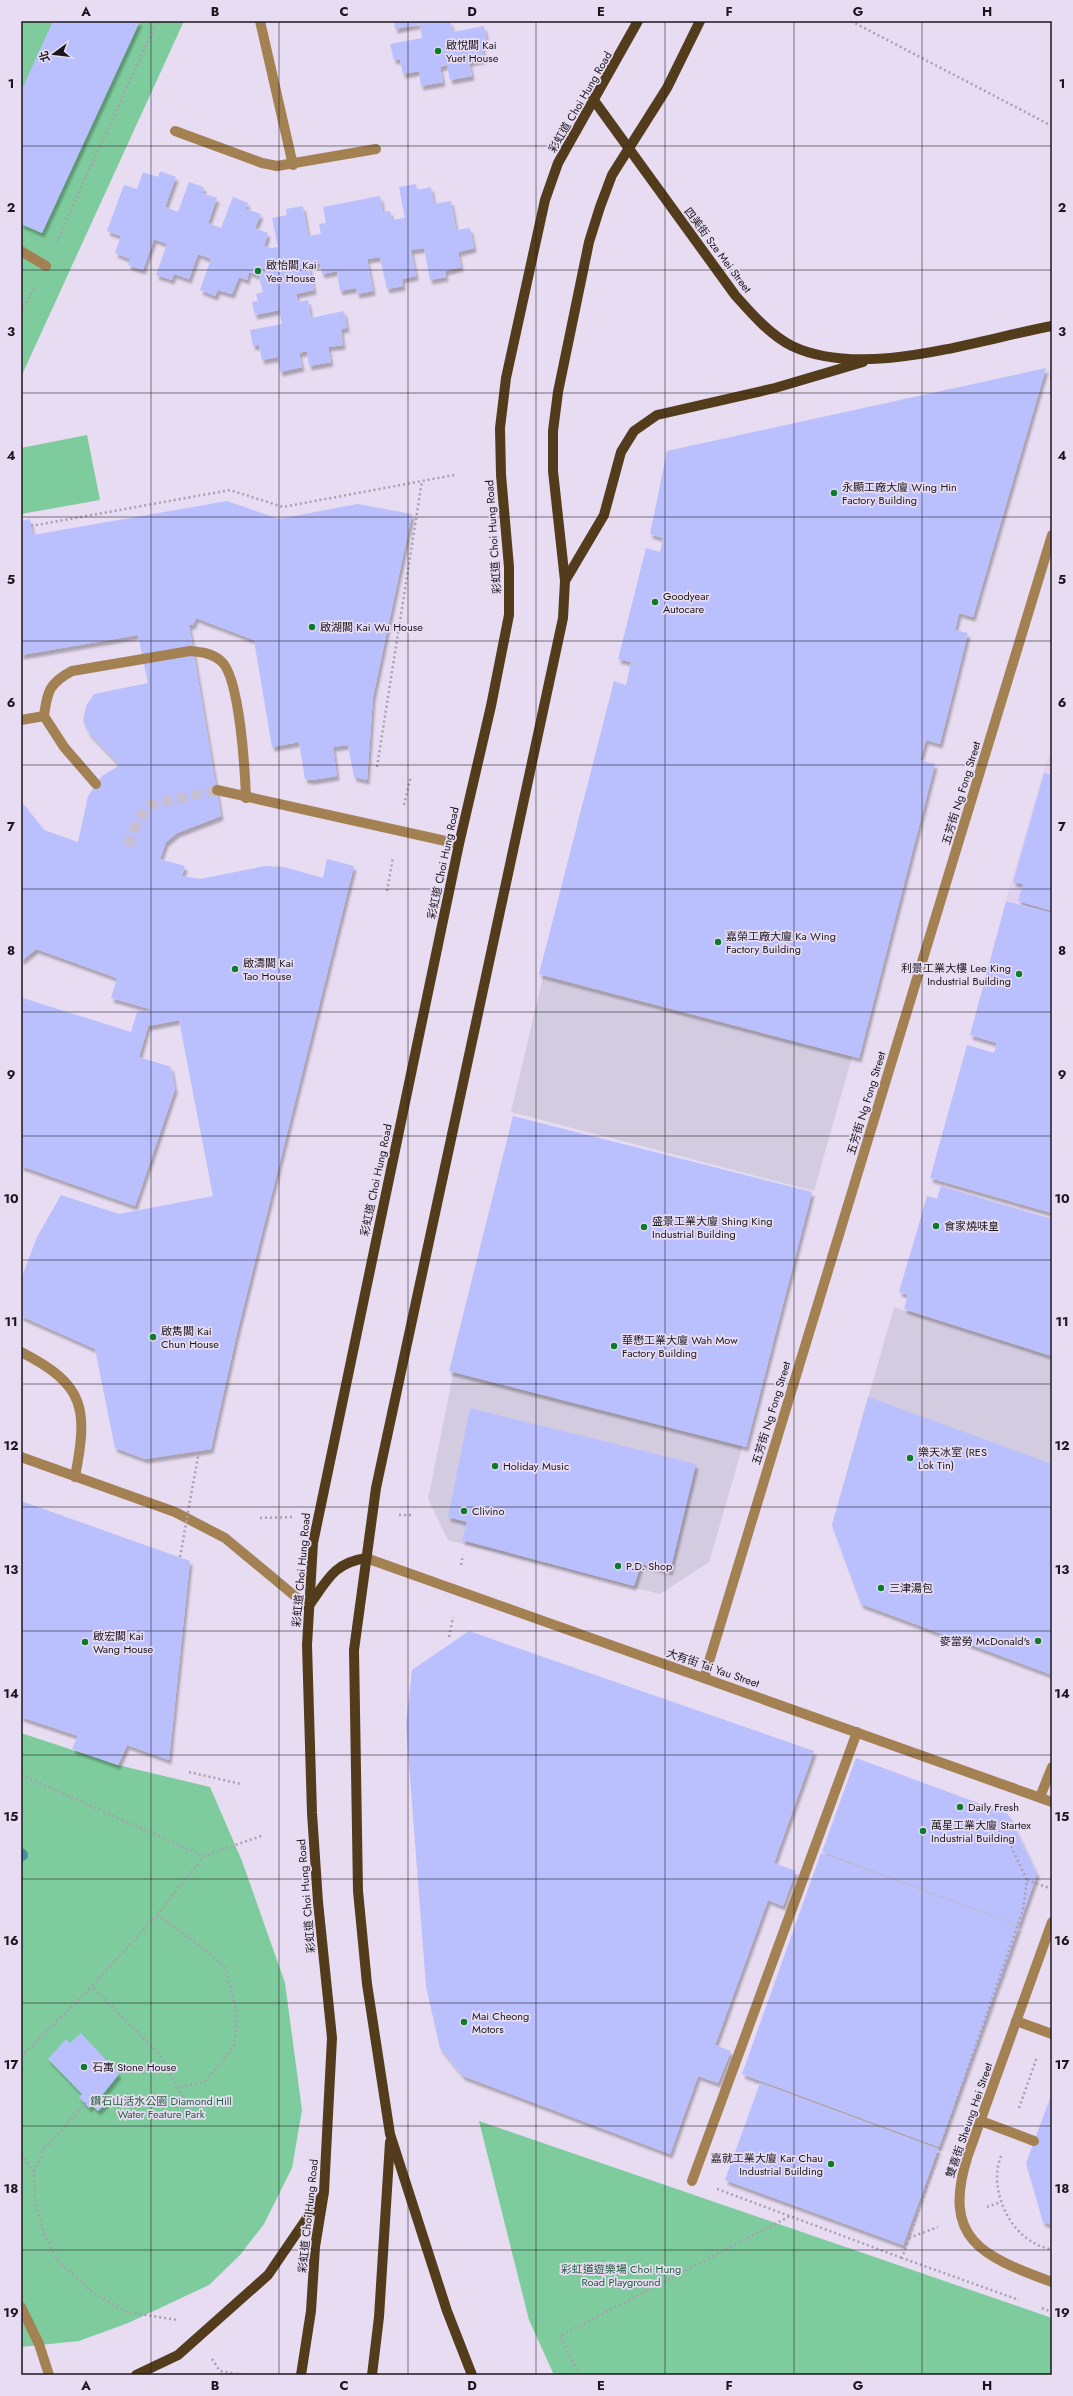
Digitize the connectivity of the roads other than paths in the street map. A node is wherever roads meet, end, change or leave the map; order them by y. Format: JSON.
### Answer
{"nodes":[{"id":1,"x":260,"y":21,"type":"edge"},
{"id":2,"x":638,"y":21,"type":"edge"},
{"id":3,"x":700,"y":21,"type":"edge"},
{"id":4,"x":594,"y":100,"type":"junction"},
{"id":5,"x":175,"y":131,"type":"dead end"},
{"id":6,"x":628,"y":148,"type":"junction"},
{"id":7,"x":376,"y":149,"type":"dead end"},
{"id":8,"x":293,"y":165,"type":"junction"},
{"id":9,"x":21,"y":251,"type":"edge"},
{"id":10,"x":46,"y":266,"type":"road end"},
{"id":11,"x":1052,"y":326,"type":"edge"},
{"id":12,"x":868,"y":360,"type":"junction"},
{"id":13,"x":1052,"y":536,"type":"edge"},
{"id":14,"x":565,"y":581,"type":"junction"},
{"id":15,"x":44,"y":716,"type":"junction"},
{"id":16,"x":21,"y":720,"type":"edge"},
{"id":17,"x":96,"y":784,"type":"dead end"},
{"id":18,"x":217,"y":790,"type":"tunnel mouth"},
{"id":19,"x":246,"y":798,"type":"junction"},
{"id":20,"x":458,"y":844,"type":"junction"},
{"id":21,"x":21,"y":1352,"type":"edge"},
{"id":22,"x":21,"y":1457,"type":"edge"},
{"id":23,"x":75,"y":1477,"type":"junction"},
{"id":24,"x":366,"y":1558,"type":"junction"},
{"id":25,"x":308,"y":1607,"type":"junction"},
{"id":26,"x":704,"y":1678,"type":"junction"},
{"id":27,"x":857,"y":1732,"type":"junction"},
{"id":28,"x":1052,"y":1767,"type":"edge"},
{"id":29,"x":1040,"y":1797,"type":"junction"},
{"id":30,"x":1052,"y":1802,"type":"edge"},
{"id":31,"x":1052,"y":1922,"type":"edge"},
{"id":32,"x":1016,"y":2021,"type":"junction"},
{"id":33,"x":1052,"y":2034,"type":"edge"},
{"id":34,"x":981,"y":2121,"type":"junction"},
{"id":35,"x":390,"y":2134,"type":"junction"},
{"id":36,"x":1034,"y":2141,"type":"dead end"},
{"id":37,"x":692,"y":2181,"type":"road end"},
{"id":38,"x":324,"y":2192,"type":"junction"},
{"id":39,"x":1052,"y":2282,"type":"edge"},
{"id":40,"x":21,"y":2307,"type":"edge"},
{"id":41,"x":49,"y":2375,"type":"edge"},
{"id":42,"x":136,"y":2375,"type":"edge"},
{"id":43,"x":301,"y":2375,"type":"edge"},
{"id":44,"x":372,"y":2375,"type":"edge"},
{"id":45,"x":472,"y":2375,"type":"edge"}],
"edges":[{"from":1,"to":8,"type":"street"},
{"from":2,"to":4,"type":"main road","name":"彩虹道 Choi Hung Road"},
{"from":3,"to":6,"type":"main road"},
{"from":4,"to":6,"type":"main road","name":"四美街 Sze Mei Street"},
{"from":4,"to":20,"type":"main road","name":"彩虹道 Choi Hung Road"},
{"from":5,"to":8,"type":"street"},
{"from":6,"to":12,"type":"main road","name":"四美街 Sze Mei Street"},
{"from":6,"to":14,"type":"main road"},
{"from":7,"to":8,"type":"street"},
{"from":9,"to":10,"type":"street"},
{"from":11,"to":12,"type":"main road","name":"四美街 Sze Mei Street"},
{"from":12,"to":14,"type":"main road"},
{"from":13,"to":26,"type":"street","name":"五芳街 Ng Fong Street"},
{"from":14,"to":24,"type":"main road"},
{"from":15,"to":16,"type":"street"},
{"from":15,"to":17,"type":"street"},
{"from":15,"to":19,"type":"street"},
{"from":18,"to":19,"type":"street"},
{"from":19,"to":20,"type":"street"},
{"from":20,"to":25,"type":"main road","name":"彩虹道 Choi Hung Road"},
{"from":21,"to":23,"type":"street"},
{"from":22,"to":23,"type":"street"},
{"from":23,"to":25,"type":"street"},
{"from":24,"to":25,"type":"main road"},
{"from":24,"to":26,"type":"street","name":"大有街 Tai Yau Street"},
{"from":24,"to":35,"type":"main road"},
{"from":25,"to":38,"type":"main road","name":"彩虹道 Choi Hung Road"},
{"from":26,"to":27,"type":"street","name":"大有街 Tai Yau Street"},
{"from":27,"to":29,"type":"street","name":"大有街 Tai Yau Street"},
{"from":27,"to":37,"type":"street"},
{"from":28,"to":29,"type":"street"},
{"from":29,"to":30,"type":"street","name":"大有街 Tai Yau Street"},
{"from":31,"to":32,"type":"street","name":"雙喜街 Sheung Hei Street"},
{"from":32,"to":33,"type":"street"},
{"from":32,"to":34,"type":"street","name":"雙喜街 Sheung Hei Street"},
{"from":34,"to":36,"type":"street"},
{"from":34,"to":39,"type":"street","name":"雙喜街 Sheung Hei Street"},
{"from":35,"to":44,"type":"main road"},
{"from":35,"to":45,"type":"main road"},
{"from":38,"to":42,"type":"main road"},
{"from":38,"to":43,"type":"main road","name":"彩虹道 Choi Hung Road"},
{"from":40,"to":41,"type":"street"}]}
